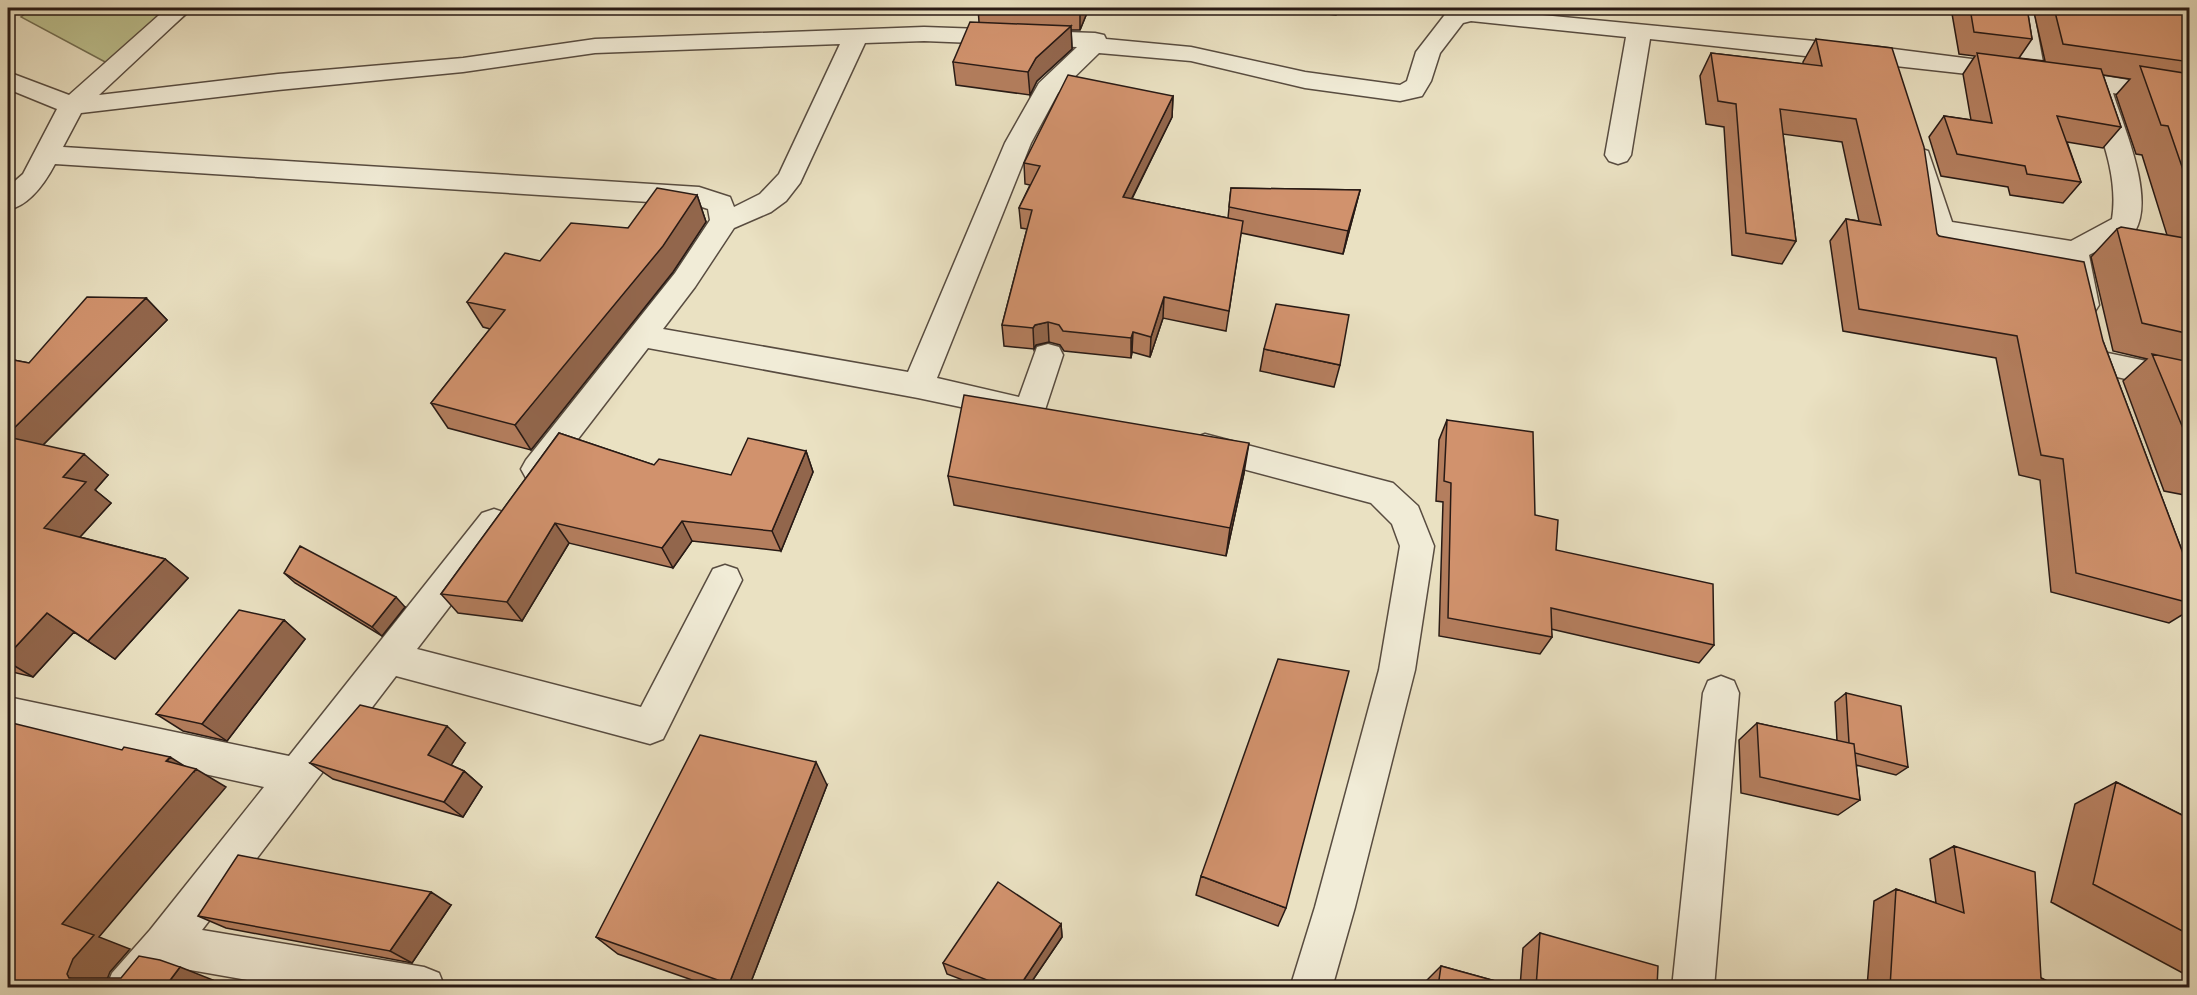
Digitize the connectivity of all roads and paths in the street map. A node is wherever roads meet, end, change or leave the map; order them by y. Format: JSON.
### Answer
{"nodes":[{"id":1,"x":180,"y":8,"type":"edge"},
{"id":2,"x":2022,"y":8,"type":"edge"},
{"id":3,"x":1455,"y":12,"type":"edge"},
{"id":4,"x":1638,"y":32,"type":"junction"},
{"id":5,"x":856,"y":36,"type":"junction"},
{"id":6,"x":1093,"y":45,"type":"junction"},
{"id":7,"x":2033,"y":73,"type":"junction"},
{"id":8,"x":8,"y":80,"type":"edge"},
{"id":9,"x":2097,"y":82,"type":"junction"},
{"id":10,"x":2190,"y":99,"type":"edge"},
{"id":11,"x":72,"y":106,"type":"junction"},
{"id":12,"x":1911,"y":131,"type":"edge"},
{"id":13,"x":46,"y":155,"type":"junction"},
{"id":14,"x":1618,"y":155,"type":"dead end"},
{"id":15,"x":8,"y":201,"type":"edge"},
{"id":16,"x":724,"y":221,"type":"junction"},
{"id":17,"x":2074,"y":251,"type":"junction"},
{"id":18,"x":641,"y":336,"type":"junction"},
{"id":19,"x":1048,"y":355,"type":"dead end"},
{"id":20,"x":2098,"y":362,"type":"junction"},
{"id":21,"x":2190,"y":381,"type":"edge"},
{"id":22,"x":918,"y":386,"type":"junction"},
{"id":23,"x":2110,"y":395,"type":"edge"},
{"id":24,"x":1031,"y":410,"type":"junction"},
{"id":25,"x":1064,"y":416,"type":"edge"},
{"id":26,"x":1173,"y":439,"type":"edge"},
{"id":27,"x":724,"y":580,"type":"dead end"},
{"id":28,"x":389,"y":658,"type":"junction"},
{"id":29,"x":1721,"y":693,"type":"dead end"},
{"id":30,"x":8,"y":714,"type":"edge"},
{"id":31,"x":297,"y":776,"type":"junction"},
{"id":32,"x":165,"y":945,"type":"junction"},
{"id":33,"x":127,"y":987,"type":"edge"},
{"id":34,"x":424,"y":987,"type":"edge"},
{"id":35,"x":1311,"y":987,"type":"edge"},
{"id":36,"x":1693,"y":987,"type":"edge"}],
"edges":[{"from":1,"to":11,"type":"street"},
{"from":2,"to":7,"type":"street"},
{"from":3,"to":4,"type":"street"},
{"from":3,"to":6,"type":"street"},
{"from":4,"to":7,"type":"street"},
{"from":4,"to":14,"type":"street"},
{"from":5,"to":6,"type":"street"},
{"from":5,"to":11,"type":"street"},
{"from":5,"to":16,"type":"street"},
{"from":6,"to":22,"type":"street"},
{"from":7,"to":9,"type":"street"},
{"from":8,"to":11,"type":"street"},
{"from":9,"to":10,"type":"street"},
{"from":9,"to":17,"type":"street"},
{"from":11,"to":13,"type":"street"},
{"from":12,"to":17,"type":"street"},
{"from":13,"to":15,"type":"street"},
{"from":13,"to":16,"type":"street"},
{"from":16,"to":18,"type":"street"},
{"from":17,"to":20,"type":"street"},
{"from":18,"to":22,"type":"street"},
{"from":18,"to":28,"type":"street"},
{"from":19,"to":24,"type":"street"},
{"from":20,"to":21,"type":"street"},
{"from":20,"to":23,"type":"street"},
{"from":22,"to":24,"type":"street"},
{"from":24,"to":25,"type":"street"},
{"from":26,"to":35,"type":"street"},
{"from":27,"to":28,"type":"street"},
{"from":28,"to":31,"type":"street"},
{"from":29,"to":36,"type":"street"},
{"from":30,"to":31,"type":"street"},
{"from":31,"to":32,"type":"street"},
{"from":32,"to":33,"type":"street"},
{"from":32,"to":34,"type":"street"}]}
